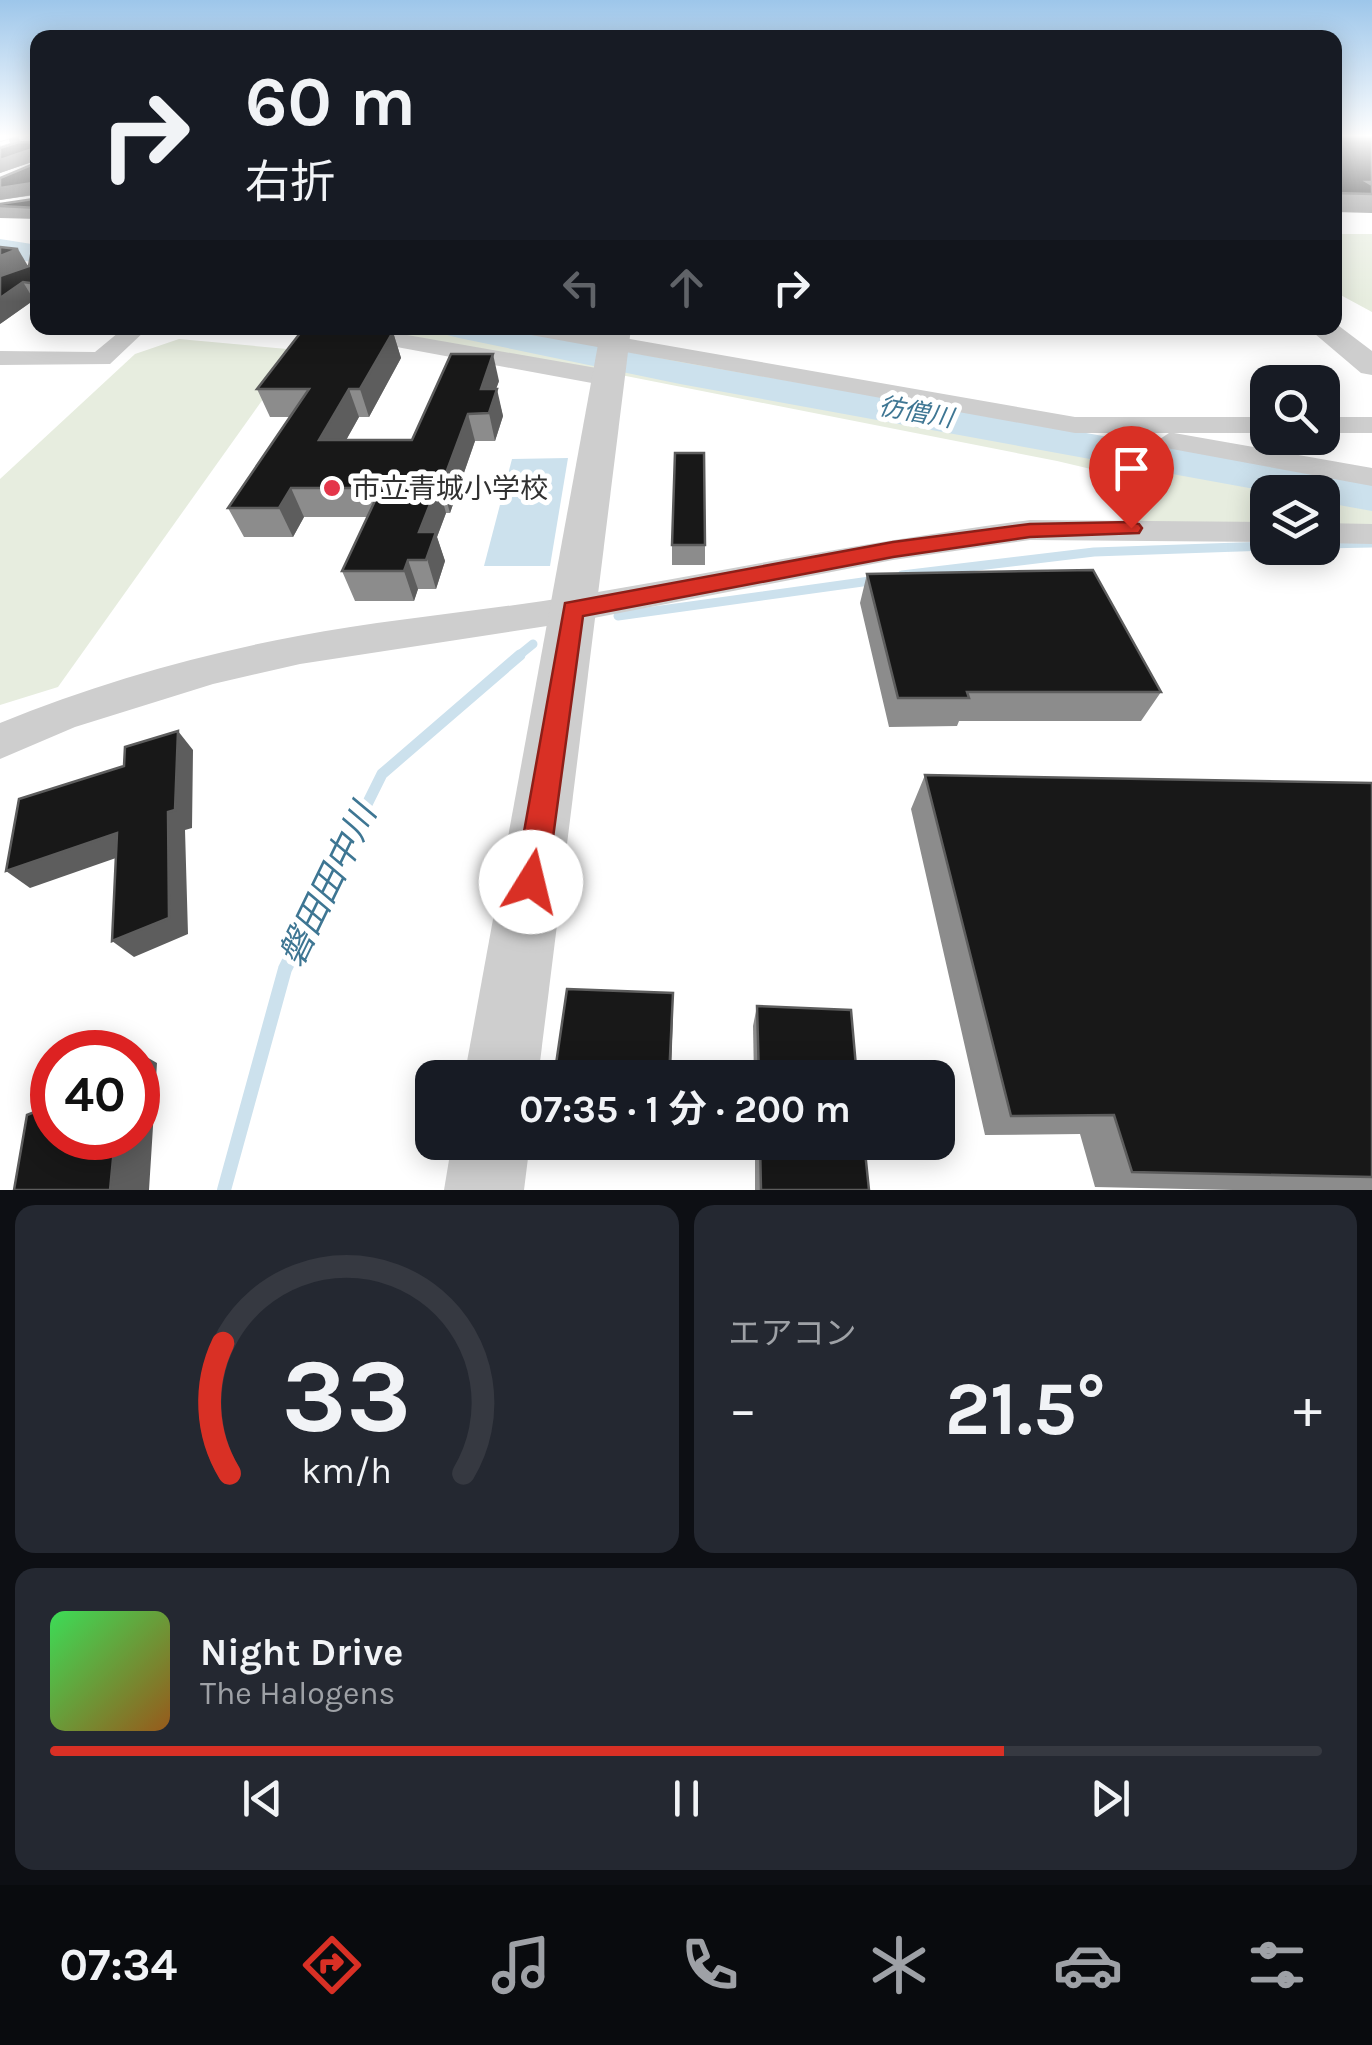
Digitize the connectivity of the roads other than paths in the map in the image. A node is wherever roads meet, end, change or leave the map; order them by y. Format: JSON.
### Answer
{"nodes":[{"id":1,"x":129,"y":335,"type":"edge"},
{"id":2,"x":421,"y":335,"type":"edge"},
{"id":3,"x":557,"y":335,"type":"edge"},
{"id":4,"x":1332,"y":335,"type":"edge"},
{"id":5,"x":613,"y":350,"type":"edge"},
{"id":6,"x":0,"y":358,"type":"edge"},
{"id":7,"x":1372,"y":366,"type":"edge"},
{"id":8,"x":1075,"y":424,"type":"junction"},
{"id":9,"x":1250,"y":425,"type":"edge"},
{"id":10,"x":1340,"y":425,"type":"edge"},
{"id":11,"x":1372,"y":426,"type":"edge"},
{"id":12,"x":1372,"y":477,"type":"edge"},
{"id":13,"x":1250,"y":532,"type":"edge"},
{"id":14,"x":1340,"y":533,"type":"edge"},
{"id":15,"x":1372,"y":534,"type":"edge"},
{"id":16,"x":573,"y":609,"type":"junction"},
{"id":17,"x":0,"y":741,"type":"edge"},
{"id":18,"x":504,"y":1060,"type":"edge"},
{"id":19,"x":489,"y":1160,"type":"edge"},
{"id":20,"x":484,"y":1190,"type":"edge"}],
"edges":[{"from":1,"to":6,"type":"street"},
{"from":2,"to":5,"type":"street"},
{"from":3,"to":5,"type":"street"},
{"from":4,"to":7,"type":"street"},
{"from":5,"to":8,"type":"street"},
{"from":5,"to":16,"type":"street"},
{"from":8,"to":9,"type":"street"},
{"from":8,"to":12,"type":"street"},
{"from":10,"to":11,"type":"street"},
{"from":13,"to":16,"type":"street"},
{"from":14,"to":15,"type":"street"},
{"from":16,"to":17,"type":"street"},
{"from":16,"to":18,"type":"street"},
{"from":19,"to":20,"type":"street"}]}
